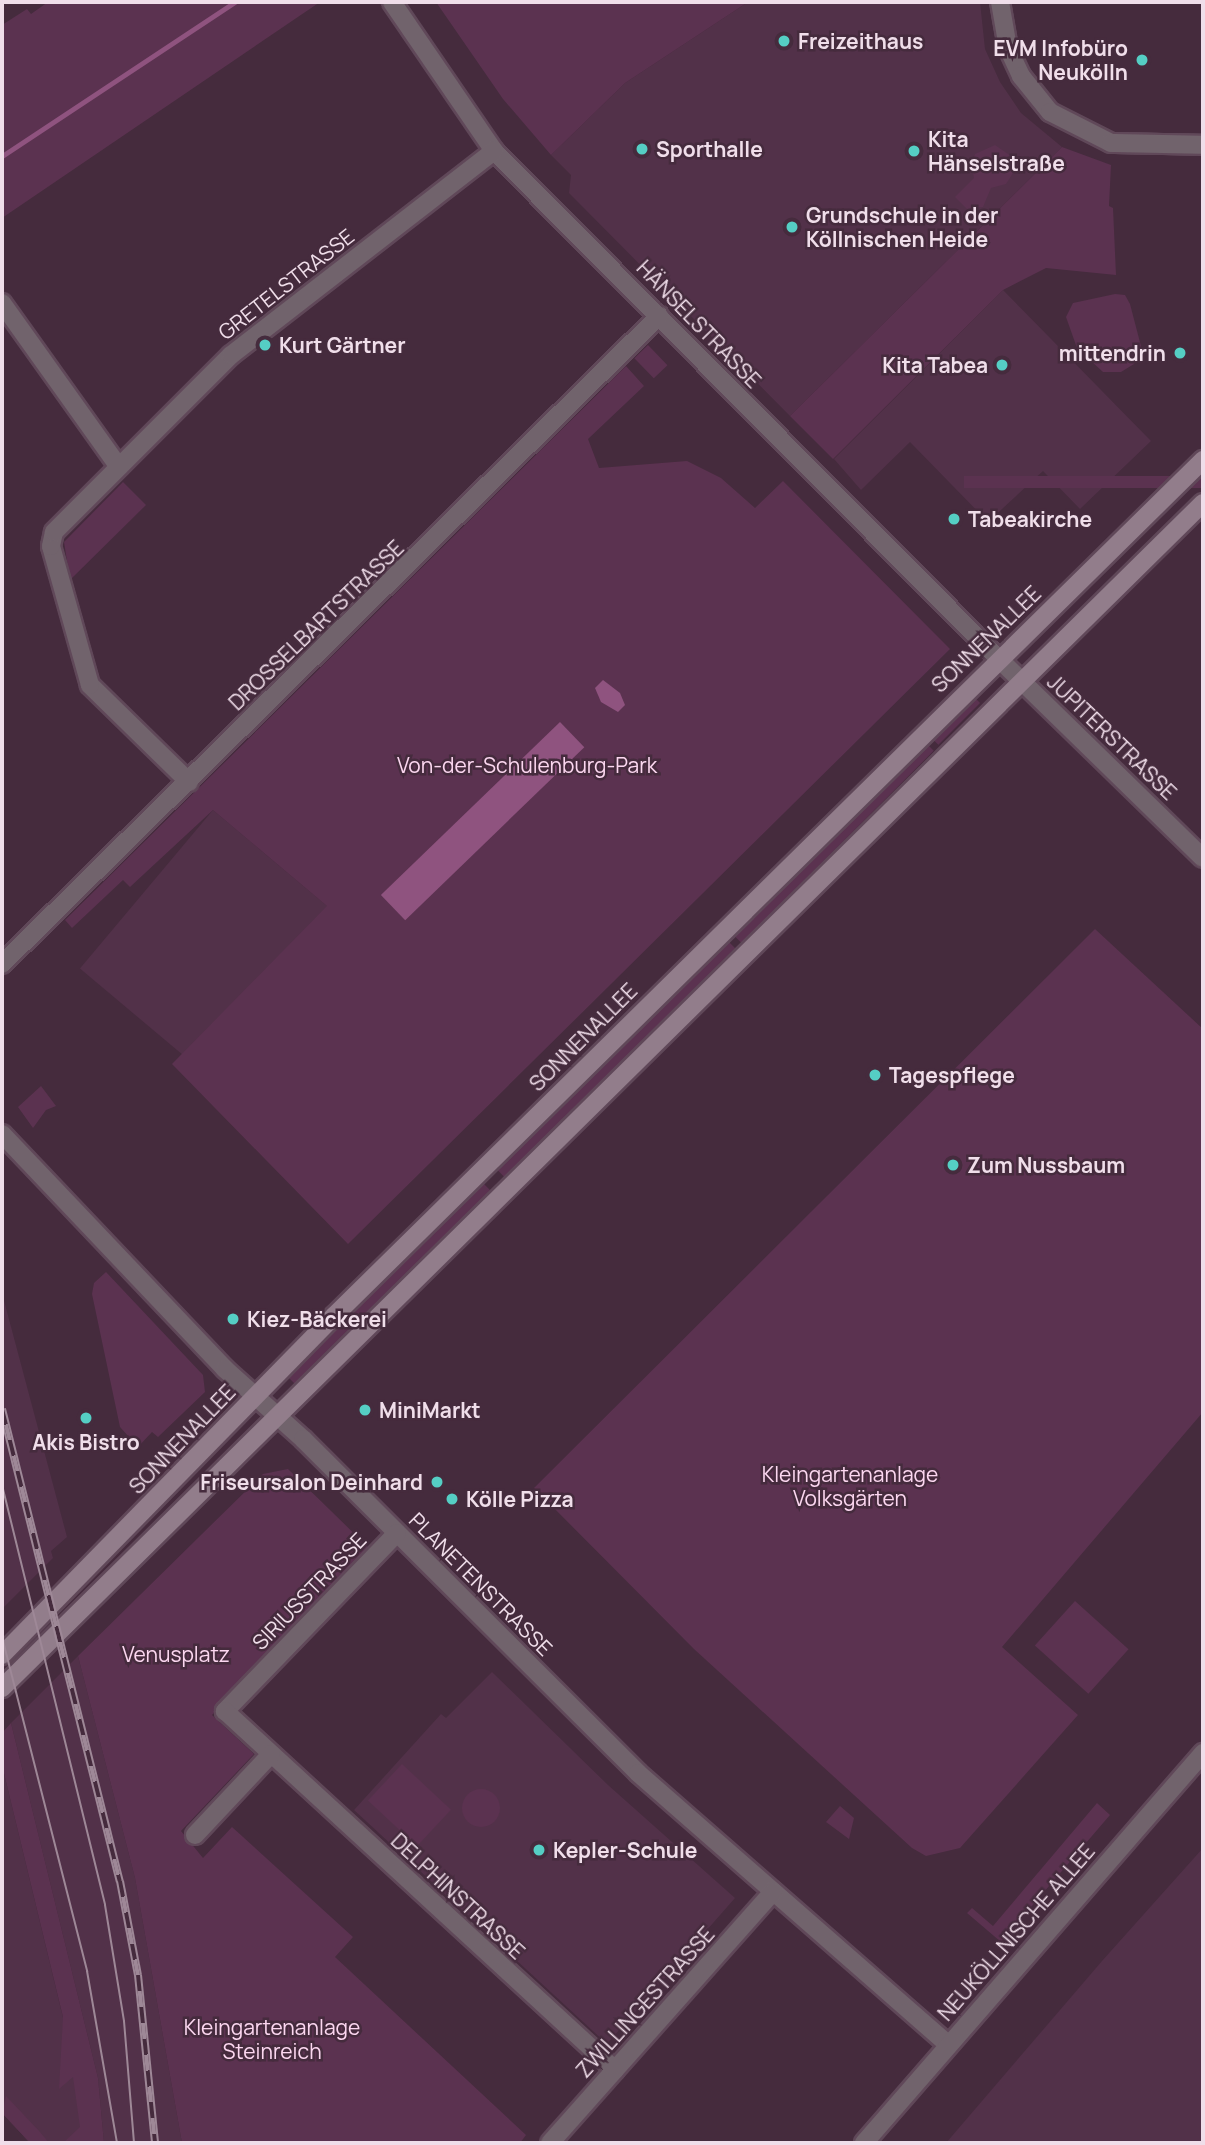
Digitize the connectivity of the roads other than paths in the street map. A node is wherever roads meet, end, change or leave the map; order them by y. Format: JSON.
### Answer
{"nodes":[{"id":1,"x":392,"y":2,"type":"edge"},
{"id":2,"x":1000,"y":2,"type":"edge"},
{"id":3,"x":1203,"y":145,"type":"edge"},
{"id":4,"x":495,"y":151,"type":"junction"},
{"id":5,"x":2,"y":303,"type":"edge"},
{"id":6,"x":659,"y":316,"type":"junction"},
{"id":7,"x":1203,"y":460,"type":"edge"},
{"id":8,"x":119,"y":467,"type":"junction"},
{"id":9,"x":1203,"y":503,"type":"edge"},
{"id":10,"x":998,"y":658,"type":"junction"},
{"id":11,"x":1019,"y":680,"type":"junction"},
{"id":12,"x":189,"y":782,"type":"junction"},
{"id":13,"x":1203,"y":858,"type":"edge"},
{"id":14,"x":2,"y":964,"type":"edge"},
{"id":15,"x":2,"y":1134,"type":"edge"},
{"id":16,"x":255,"y":1396,"type":"junction"},
{"id":17,"x":276,"y":1415,"type":"junction"},
{"id":18,"x":397,"y":1533,"type":"junction"},
{"id":19,"x":2,"y":1655,"type":"edge"},
{"id":20,"x":2,"y":1688,"type":"edge"},
{"id":21,"x":225,"y":1712,"type":"joint"},
{"id":22,"x":1203,"y":1753,"type":"edge"},
{"id":23,"x":271,"y":1754,"type":"junction"},
{"id":24,"x":195,"y":1835,"type":"dead end"},
{"id":25,"x":773,"y":1892,"type":"junction"},
{"id":26,"x":948,"y":2044,"type":"junction"},
{"id":27,"x":615,"y":2070,"type":"junction"},
{"id":28,"x":550,"y":2143,"type":"edge"},
{"id":29,"x":864,"y":2143,"type":"edge"}],
"edges":[{"from":1,"to":4,"type":"street","name":"HÄNSELSTRASSE"},
{"from":2,"to":3,"type":"street"},
{"from":4,"to":6,"type":"street","name":"HÄNSELSTRASSE"},
{"from":4,"to":8,"type":"street","name":"GRETELSTRASSE"},
{"from":5,"to":8,"type":"street"},
{"from":6,"to":10,"type":"street","name":"HÄNSELSTRASSE"},
{"from":6,"to":12,"type":"street","name":"DROSSELBARTSTRASSE"},
{"from":7,"to":10,"type":"main road","name":"SONNENALLEE"},
{"from":8,"to":12,"type":"street","name":"GRETELSTRASSE"},
{"from":9,"to":11,"type":"main road"},
{"from":10,"to":11,"type":"street","name":"HÄNSELSTRASSE"},
{"from":10,"to":16,"type":"main road","name":"SONNENALLEE"},
{"from":11,"to":13,"type":"street","name":"JUPITERSTRASSE"},
{"from":11,"to":17,"type":"main road"},
{"from":12,"to":14,"type":"street","name":"DROSSELBARTSTRASSE"},
{"from":15,"to":16,"type":"street","name":"PLANETENSTRASSE"},
{"from":16,"to":17,"type":"street","name":"PLANETENSTRASSE"},
{"from":16,"to":19,"type":"main road","name":"SONNENALLEE"},
{"from":17,"to":18,"type":"street","name":"PLANETENSTRASSE"},
{"from":17,"to":20,"type":"main road"},
{"from":18,"to":21,"type":"street","name":"SIRIUSSTRASSE"},
{"from":18,"to":25,"type":"street","name":"PLANETENSTRASSE"},
{"from":21,"to":23,"type":"street","name":"DELPHINSTRASSE"},
{"from":22,"to":26,"type":"street","name":"NEUKÖLLNISCHE ALLEE"},
{"from":23,"to":24,"type":"street"},
{"from":23,"to":27,"type":"street","name":"DELPHINSTRASSE"},
{"from":25,"to":26,"type":"street","name":"PLANETENSTRASSE"},
{"from":25,"to":27,"type":"street","name":"ZWILLINGESTRASSE"},
{"from":26,"to":29,"type":"street","name":"NEUKÖLLNISCHE ALLEE"},
{"from":27,"to":28,"type":"street","name":"ZWILLINGESTRASSE"}]}
